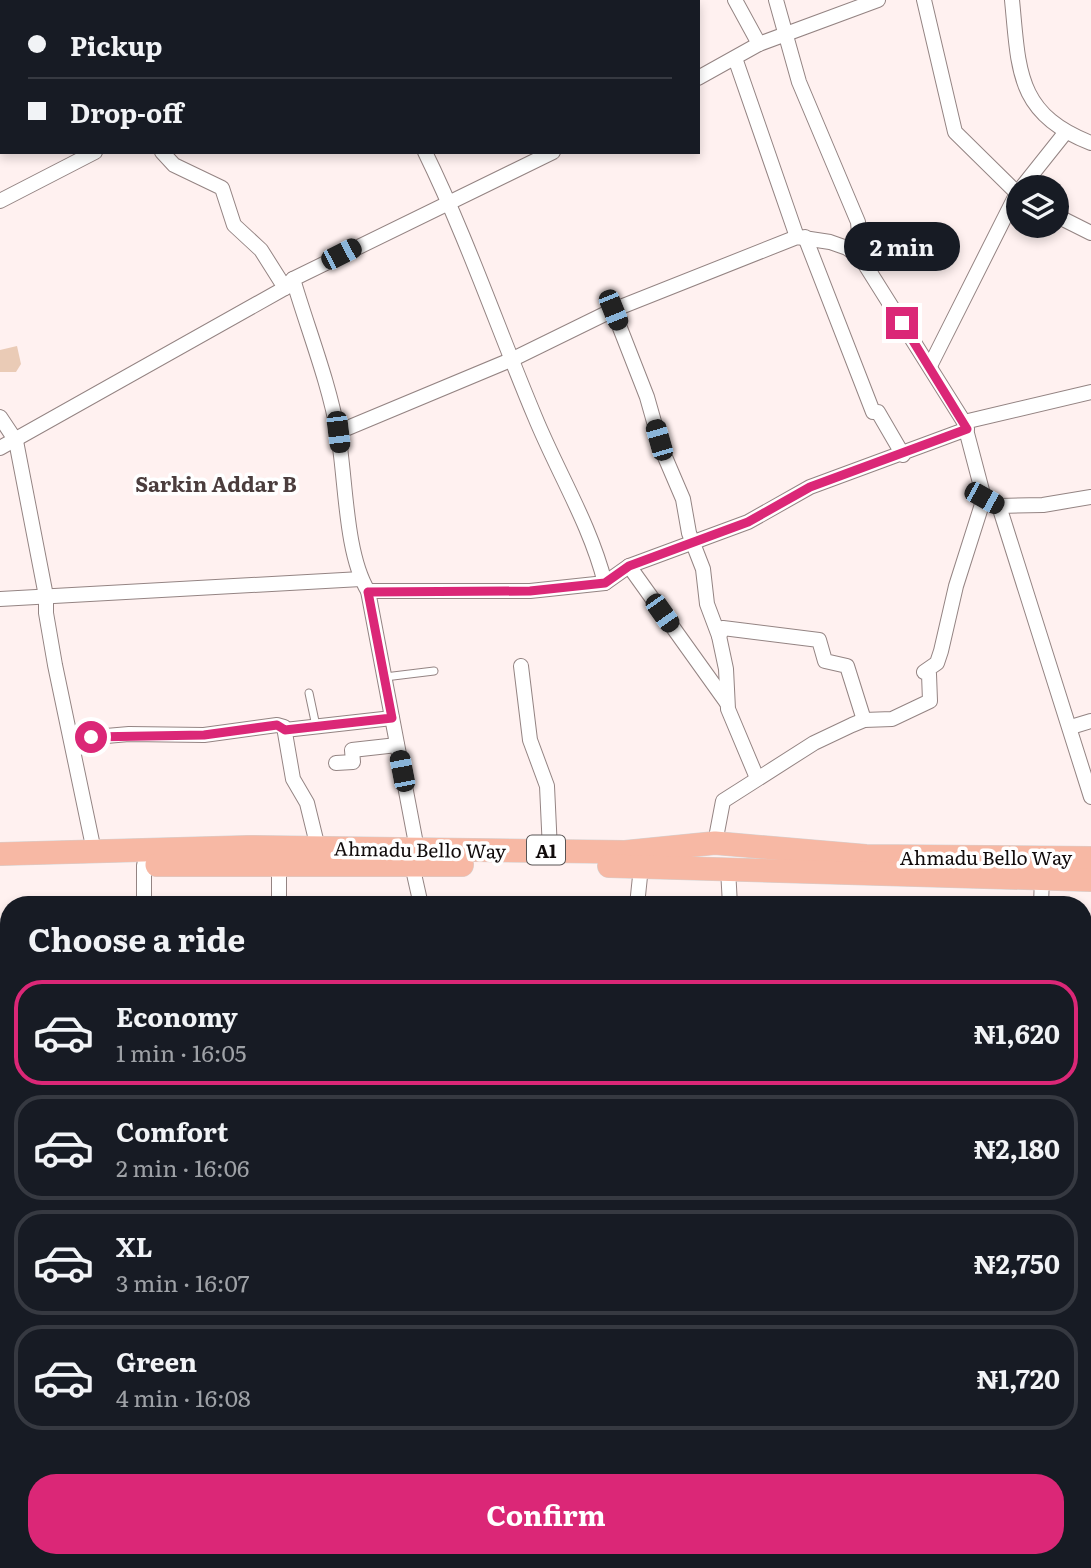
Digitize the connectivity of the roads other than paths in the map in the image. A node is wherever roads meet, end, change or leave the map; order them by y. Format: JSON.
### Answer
{"nodes":[{"id":1,"x":735,"y":0,"type":"edge"},
{"id":2,"x":776,"y":0,"type":"edge"},
{"id":3,"x":878,"y":0,"type":"edge"},
{"id":4,"x":924,"y":0,"type":"edge"},
{"id":5,"x":1012,"y":0,"type":"edge"},
{"id":6,"x":784,"y":34,"type":"junction"},
{"id":7,"x":759,"y":44,"type":"junction"},
{"id":8,"x":735,"y":58,"type":"junction"},
{"id":9,"x":700,"y":77,"type":"edge"},
{"id":10,"x":1065,"y":133,"type":"junction"},
{"id":11,"x":1091,"y":144,"type":"edge"},
{"id":12,"x":91,"y":154,"type":"edge"},
{"id":13,"x":164,"y":154,"type":"edge"},
{"id":14,"x":426,"y":154,"type":"edge"},
{"id":15,"x":549,"y":154,"type":"edge"},
{"id":16,"x":1032,"y":175,"type":"edge"},
{"id":17,"x":1006,"y":179,"type":"edge"},
{"id":18,"x":0,"y":201,"type":"edge"},
{"id":19,"x":450,"y":203,"type":"junction"},
{"id":20,"x":1006,"y":217,"type":"edge"},
{"id":21,"x":1069,"y":222,"type":"edge"},
{"id":22,"x":1091,"y":233,"type":"edge"},
{"id":23,"x":801,"y":237,"type":"junction"},
{"id":24,"x":861,"y":258,"type":"junction"},
{"id":25,"x":289,"y":283,"type":"junction"},
{"id":26,"x":613,"y":310,"type":"junction"},
{"id":27,"x":513,"y":359,"type":"junction"},
{"id":28,"x":930,"y":366,"type":"junction"},
{"id":29,"x":1091,"y":392,"type":"edge"},
{"id":30,"x":0,"y":417,"type":"edge"},
{"id":31,"x":966,"y":425,"type":"junction"},
{"id":32,"x":338,"y":432,"type":"junction"},
{"id":33,"x":16,"y":441,"type":"junction"},
{"id":34,"x":0,"y":448,"type":"edge"},
{"id":35,"x":903,"y":455,"type":"junction"},
{"id":36,"x":984,"y":498,"type":"junction"},
{"id":37,"x":1091,"y":498,"type":"edge"},
{"id":38,"x":999,"y":506,"type":"junction"},
{"id":39,"x":695,"y":544,"type":"junction"},
{"id":40,"x":629,"y":566,"type":"junction"},
{"id":41,"x":605,"y":583,"type":"junction"},
{"id":42,"x":365,"y":585,"type":"junction"},
{"id":43,"x":46,"y":596,"type":"junction"},
{"id":44,"x":0,"y":599,"type":"edge"},
{"id":45,"x":719,"y":636,"type":"junction"},
{"id":46,"x":521,"y":666,"type":"dead end"},
{"id":47,"x":434,"y":671,"type":"dead end"},
{"id":48,"x":385,"y":677,"type":"junction"},
{"id":49,"x":309,"y":693,"type":"dead end"},
{"id":50,"x":727,"y":703,"type":"junction"},
{"id":51,"x":392,"y":718,"type":"junction"},
{"id":52,"x":864,"y":720,"type":"junction"},
{"id":53,"x":1091,"y":721,"type":"edge"},
{"id":54,"x":316,"y":727,"type":"junction"},
{"id":55,"x":1071,"y":727,"type":"junction"},
{"id":56,"x":285,"y":730,"type":"junction"},
{"id":57,"x":72,"y":739,"type":"junction"},
{"id":58,"x":397,"y":745,"type":"junction"},
{"id":59,"x":336,"y":764,"type":"dead end"},
{"id":60,"x":757,"y":778,"type":"junction"},
{"id":61,"x":1091,"y":797,"type":"edge"},
{"id":62,"x":715,"y":843,"type":"junction"},
{"id":63,"x":318,"y":848,"type":"junction"},
{"id":64,"x":550,"y":850,"type":"junction"},
{"id":65,"x":94,"y":851,"type":"junction"},
{"id":66,"x":0,"y":854,"type":"edge"},
{"id":67,"x":414,"y":857,"type":"junction"},
{"id":68,"x":1091,"y":858,"type":"edge"},
{"id":69,"x":279,"y":864,"type":"junction"},
{"id":70,"x":144,"y":865,"type":"junction"},
{"id":71,"x":641,"y":867,"type":"junction"},
{"id":72,"x":0,"y":868,"type":"edge"},
{"id":73,"x":728,"y":869,"type":"junction"},
{"id":74,"x":1042,"y":877,"type":"junction"},
{"id":75,"x":1091,"y":880,"type":"edge"},
{"id":76,"x":144,"y":896,"type":"edge"},
{"id":77,"x":279,"y":896,"type":"edge"},
{"id":78,"x":420,"y":896,"type":"edge"},
{"id":79,"x":638,"y":896,"type":"edge"},
{"id":80,"x":730,"y":896,"type":"edge"},
{"id":81,"x":1041,"y":896,"type":"edge"}],
"edges":[{"from":1,"to":7,"type":"street"},
{"from":2,"to":6,"type":"street"},
{"from":3,"to":6,"type":"street"},
{"from":4,"to":17,"type":"street"},
{"from":5,"to":10,"type":"street"},
{"from":6,"to":7,"type":"street"},
{"from":6,"to":24,"type":"street"},
{"from":7,"to":8,"type":"street"},
{"from":8,"to":9,"type":"street"},
{"from":8,"to":23,"type":"street"},
{"from":10,"to":11,"type":"street"},
{"from":10,"to":16,"type":"street"},
{"from":12,"to":18,"type":"street"},
{"from":13,"to":25,"type":"street"},
{"from":14,"to":19,"type":"street"},
{"from":15,"to":19,"type":"street"},
{"from":19,"to":25,"type":"street"},
{"from":19,"to":27,"type":"street"},
{"from":20,"to":28,"type":"street"},
{"from":21,"to":22,"type":"street"},
{"from":23,"to":24,"type":"street"},
{"from":23,"to":26,"type":"street"},
{"from":23,"to":35,"type":"street"},
{"from":24,"to":28,"type":"street"},
{"from":25,"to":32,"type":"street"},
{"from":25,"to":33,"type":"street"},
{"from":26,"to":27,"type":"street"},
{"from":26,"to":39,"type":"street"},
{"from":27,"to":32,"type":"street"},
{"from":27,"to":41,"type":"street"},
{"from":28,"to":31,"type":"street"},
{"from":29,"to":31,"type":"street"},
{"from":30,"to":33,"type":"street"},
{"from":31,"to":35,"type":"street"},
{"from":31,"to":36,"type":"street"},
{"from":32,"to":42,"type":"street"},
{"from":33,"to":34,"type":"street"},
{"from":33,"to":43,"type":"street"},
{"from":35,"to":39,"type":"street"},
{"from":36,"to":38,"type":"street"},
{"from":36,"to":52,"type":"street"},
{"from":37,"to":38,"type":"street"},
{"from":38,"to":55,"type":"street"},
{"from":39,"to":40,"type":"street"},
{"from":39,"to":45,"type":"street"},
{"from":40,"to":41,"type":"street"},
{"from":40,"to":50,"type":"street"},
{"from":41,"to":42,"type":"street"},
{"from":42,"to":43,"type":"street"},
{"from":42,"to":48,"type":"street"},
{"from":43,"to":44,"type":"street"},
{"from":43,"to":57,"type":"street"},
{"from":45,"to":50,"type":"street"},
{"from":45,"to":52,"type":"street"},
{"from":46,"to":64,"type":"street"},
{"from":47,"to":48,"type":"lane"},
{"from":48,"to":51,"type":"street"},
{"from":49,"to":54,"type":"lane"},
{"from":50,"to":60,"type":"street"},
{"from":51,"to":54,"type":"street"},
{"from":51,"to":58,"type":"street"},
{"from":52,"to":60,"type":"street"},
{"from":53,"to":55,"type":"street"},
{"from":54,"to":56,"type":"street"},
{"from":55,"to":61,"type":"street"},
{"from":56,"to":57,"type":"street"},
{"from":56,"to":63,"type":"street"},
{"from":57,"to":65,"type":"street"},
{"from":58,"to":59,"type":"street"},
{"from":58,"to":67,"type":"street"},
{"from":60,"to":62,"type":"street"},
{"from":62,"to":64,"type":"highway","name":"Ahmadu Bello Way","number":"A1"},
{"from":62,"to":68,"type":"highway","name":"Ahmadu Bello Way","number":"A1"},
{"from":63,"to":65,"type":"highway","name":"Ahmadu Bello Way","number":"A1"},
{"from":63,"to":67,"type":"highway","name":"Ahmadu Bello Way","number":"A1"},
{"from":64,"to":67,"type":"highway","name":"Ahmadu Bello Way","number":"A1"},
{"from":65,"to":66,"type":"highway","name":"Ahmadu Bello Way","number":"A1"},
{"from":67,"to":69,"type":"highway","name":"Ahmadu Bello Way","number":"A1"},
{"from":67,"to":71,"type":"highway","name":"Ahmadu Bello Way","number":"A1"},
{"from":67,"to":78,"type":"street"},
{"from":69,"to":70,"type":"highway","name":"Ahmadu Bello Way","number":"A1"},
{"from":69,"to":77,"type":"street"},
{"from":70,"to":72,"type":"highway","name":"Ahmadu Bello Way","number":"A1"},
{"from":70,"to":76,"type":"street"},
{"from":71,"to":73,"type":"highway","name":"Ahmadu Bello Way","number":"A1"},
{"from":71,"to":79,"type":"street"},
{"from":73,"to":74,"type":"highway","name":"Ahmadu Bello Way","number":"A1"},
{"from":73,"to":80,"type":"street"},
{"from":74,"to":75,"type":"highway","name":"Ahmadu Bello Way","number":"A1"},
{"from":74,"to":81,"type":"street"}]}
